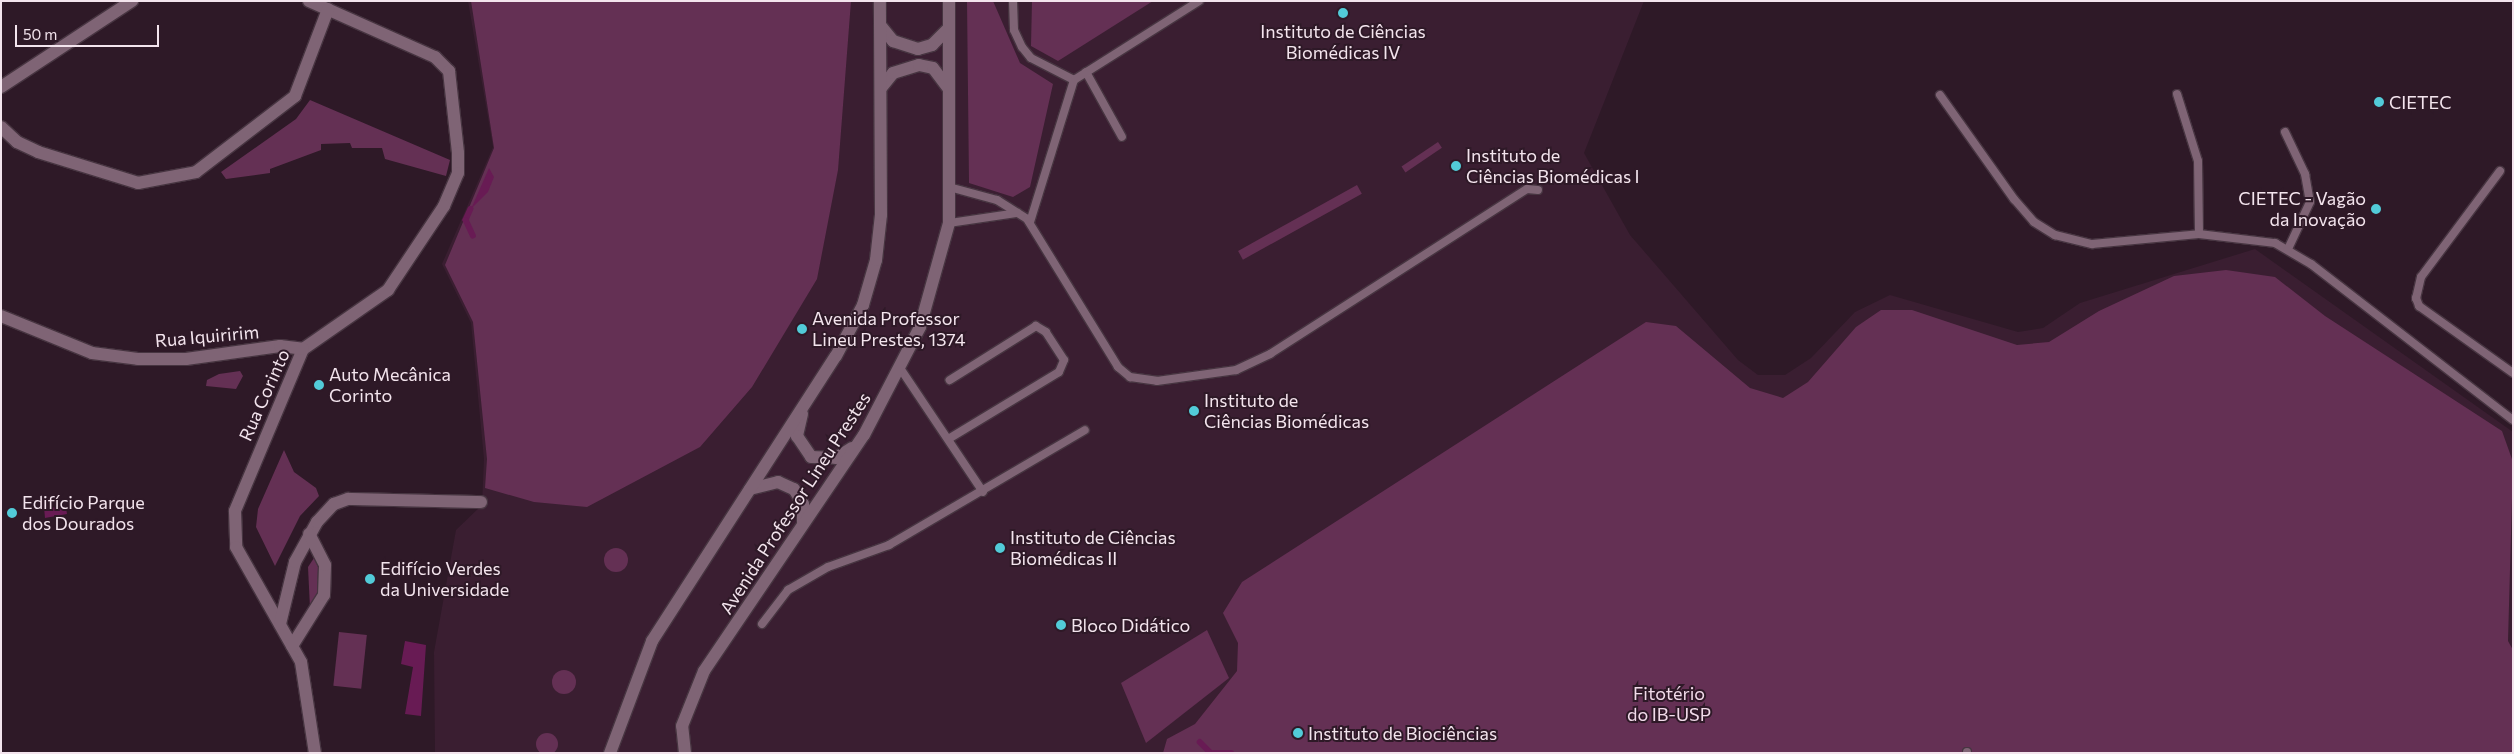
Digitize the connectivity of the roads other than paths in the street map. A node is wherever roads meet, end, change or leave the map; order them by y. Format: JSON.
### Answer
{"nodes":[{"id":1,"x":132,"y":1,"type":"edge"},
{"id":2,"x":309,"y":1,"type":"edge"},
{"id":3,"x":880,"y":1,"type":"edge"},
{"id":4,"x":949,"y":1,"type":"edge"},
{"id":5,"x":1013,"y":1,"type":"edge"},
{"id":6,"x":1199,"y":1,"type":"edge"},
{"id":7,"x":328,"y":9,"type":"junction"},
{"id":8,"x":880,"y":25,"type":"junction"},
{"id":9,"x":949,"y":28,"type":"junction"},
{"id":10,"x":1086,"y":72,"type":"junction"},
{"id":11,"x":1074,"y":80,"type":"junction"},
{"id":12,"x":1,"y":87,"type":"edge"},
{"id":13,"x":881,"y":88,"type":"junction"},
{"id":14,"x":948,"y":88,"type":"junction"},
{"id":15,"x":2176,"y":94,"type":"dead end"},
{"id":16,"x":1940,"y":95,"type":"dead end"},
{"id":17,"x":1,"y":127,"type":"edge"},
{"id":18,"x":2285,"y":132,"type":"dead end"},
{"id":19,"x":1122,"y":137,"type":"dead end"},
{"id":20,"x":2500,"y":171,"type":"dead end"},
{"id":21,"x":950,"y":188,"type":"junction"},
{"id":22,"x":1538,"y":190,"type":"dead end"},
{"id":23,"x":1017,"y":213,"type":"junction"},
{"id":24,"x":1030,"y":222,"type":"junction"},
{"id":25,"x":948,"y":223,"type":"junction"},
{"id":26,"x":2199,"y":234,"type":"junction"},
{"id":27,"x":2288,"y":249,"type":"junction"},
{"id":28,"x":1,"y":316,"type":"edge"},
{"id":29,"x":303,"y":349,"type":"junction"},
{"id":30,"x":900,"y":368,"type":"junction"},
{"id":31,"x":2513,"y":373,"type":"edge"},
{"id":32,"x":950,"y":380,"type":"dead end"},
{"id":33,"x":806,"y":402,"type":"junction"},
{"id":34,"x":2512,"y":416,"type":"edge"},
{"id":35,"x":1085,"y":430,"type":"dead end"},
{"id":36,"x":950,"y":438,"type":"junction"},
{"id":37,"x":859,"y":443,"type":"junction"},
{"id":38,"x":750,"y":489,"type":"junction"},
{"id":39,"x":983,"y":492,"type":"junction"},
{"id":40,"x":482,"y":502,"type":"dead end"},
{"id":41,"x":803,"y":524,"type":"junction"},
{"id":42,"x":309,"y":534,"type":"junction"},
{"id":43,"x":280,"y":624,"type":"junction"},
{"id":44,"x":762,"y":624,"type":"dead end"},
{"id":45,"x":292,"y":646,"type":"junction"},
{"id":46,"x":315,"y":753,"type":"edge"},
{"id":47,"x":610,"y":753,"type":"edge"},
{"id":48,"x":685,"y":753,"type":"edge"}],
"edges":[{"from":1,"to":12,"type":"street"},
{"from":2,"to":7,"type":"street","name":"Rua Corinto"},
{"from":3,"to":8,"type":"street"},
{"from":4,"to":9,"type":"street","name":"Avenida Professor Lineu Prestes"},
{"from":5,"to":11,"type":"lane"},
{"from":6,"to":10,"type":"lane"},
{"from":7,"to":17,"type":"street"},
{"from":7,"to":29,"type":"street","name":"Rua Corinto"},
{"from":8,"to":9,"type":"street"},
{"from":8,"to":13,"type":"street"},
{"from":9,"to":14,"type":"street","name":"Avenida Professor Lineu Prestes"},
{"from":10,"to":11,"type":"lane"},
{"from":10,"to":19,"type":"lane"},
{"from":11,"to":24,"type":"lane"},
{"from":13,"to":14,"type":"street"},
{"from":13,"to":33,"type":"street"},
{"from":14,"to":21,"type":"street","name":"Avenida Professor Lineu Prestes"},
{"from":15,"to":26,"type":"lane"},
{"from":16,"to":26,"type":"lane"},
{"from":18,"to":27,"type":"lane"},
{"from":20,"to":31,"type":"lane"},
{"from":21,"to":23,"type":"lane"},
{"from":21,"to":25,"type":"street","name":"Avenida Professor Lineu Prestes"},
{"from":22,"to":24,"type":"lane"},
{"from":23,"to":24,"type":"lane"},
{"from":23,"to":25,"type":"lane"},
{"from":25,"to":30,"type":"street","name":"Avenida Professor Lineu Prestes"},
{"from":26,"to":27,"type":"lane"},
{"from":27,"to":34,"type":"lane"},
{"from":28,"to":29,"type":"street","name":"Rua Iquiririm"},
{"from":29,"to":43,"type":"street","name":"Rua Corinto"},
{"from":30,"to":36,"type":"lane"},
{"from":30,"to":37,"type":"street","name":"Avenida Professor Lineu Prestes"},
{"from":32,"to":36,"type":"lane"},
{"from":33,"to":37,"type":"street"},
{"from":33,"to":38,"type":"street"},
{"from":35,"to":39,"type":"lane"},
{"from":36,"to":39,"type":"lane"},
{"from":37,"to":41,"type":"street","name":"Avenida Professor Lineu Prestes"},
{"from":38,"to":41,"type":"street"},
{"from":38,"to":47,"type":"street"},
{"from":39,"to":44,"type":"lane"},
{"from":40,"to":42,"type":"street"},
{"from":41,"to":48,"type":"street","name":"Avenida Professor Lineu Prestes"},
{"from":42,"to":43,"type":"street"},
{"from":42,"to":45,"type":"street"},
{"from":43,"to":45,"type":"street","name":"Rua Corinto"},
{"from":45,"to":46,"type":"street","name":"Rua Corinto"}]}
